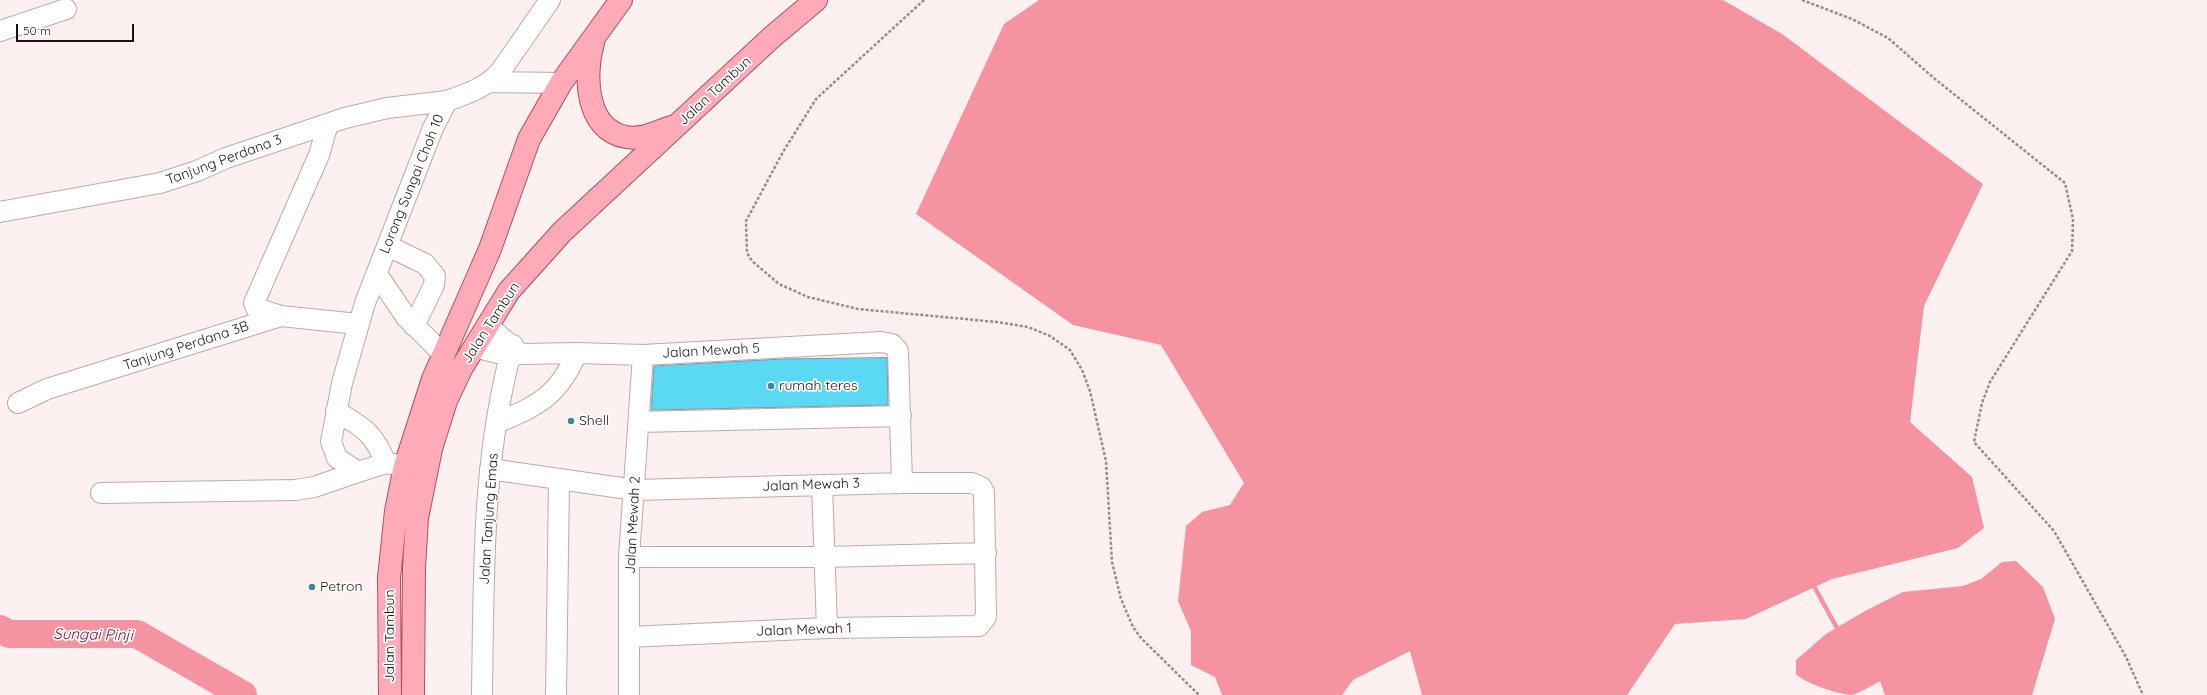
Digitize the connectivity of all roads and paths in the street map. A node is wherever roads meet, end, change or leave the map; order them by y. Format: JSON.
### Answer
{"nodes":[{"id":1,"x":550,"y":0,"type":"edge"},
{"id":2,"x":621,"y":0,"type":"edge"},
{"id":3,"x":816,"y":0,"type":"edge"},
{"id":4,"x":924,"y":0,"type":"edge"},
{"id":5,"x":1802,"y":0,"type":"edge"},
{"id":6,"x":66,"y":9,"type":"dead end"},
{"id":7,"x":0,"y":31,"type":"edge"},
{"id":8,"x":596,"y":35,"type":"junction"},
{"id":9,"x":490,"y":82,"type":"junction"},
{"id":10,"x":561,"y":83,"type":"junction"},
{"id":11,"x":446,"y":101,"type":"junction"},
{"id":12,"x":679,"y":123,"type":"junction"},
{"id":13,"x":328,"y":124,"type":"junction"},
{"id":14,"x":0,"y":212,"type":"edge"},
{"id":15,"x":388,"y":246,"type":"junction"},
{"id":16,"x":377,"y":274,"type":"junction"},
{"id":17,"x":282,"y":316,"type":"junction"},
{"id":18,"x":358,"y":324,"type":"junction"},
{"id":19,"x":487,"y":325,"type":"junction"},
{"id":20,"x":414,"y":326,"type":"junction"},
{"id":21,"x":474,"y":347,"type":"junction"},
{"id":22,"x":515,"y":352,"type":"junction"},
{"id":23,"x":577,"y":353,"type":"junction"},
{"id":24,"x":444,"y":355,"type":"junction"},
{"id":25,"x":643,"y":355,"type":"junction"},
{"id":26,"x":18,"y":403,"type":"dead end"},
{"id":27,"x":336,"y":411,"type":"junction"},
{"id":28,"x":901,"y":416,"type":"junction"},
{"id":29,"x":638,"y":422,"type":"junction"},
{"id":30,"x":497,"y":423,"type":"junction"},
{"id":31,"x":396,"y":465,"type":"junction"},
{"id":32,"x":490,"y":469,"type":"junction"},
{"id":33,"x":358,"y":472,"type":"junction"},
{"id":34,"x":559,"y":480,"type":"junction"},
{"id":35,"x":902,"y":483,"type":"junction"},
{"id":36,"x":822,"y":485,"type":"junction"},
{"id":37,"x":635,"y":490,"type":"junction"},
{"id":38,"x":101,"y":493,"type":"dead end"},
{"id":39,"x":986,"y":553,"type":"junction"},
{"id":40,"x":629,"y":557,"type":"junction"},
{"id":41,"x":824,"y":557,"type":"junction"},
{"id":42,"x":827,"y":628,"type":"junction"},
{"id":43,"x":629,"y":637,"type":"junction"},
{"id":44,"x":413,"y":694,"type":"edge"},
{"id":45,"x":390,"y":695,"type":"edge"},
{"id":46,"x":482,"y":695,"type":"edge"},
{"id":47,"x":556,"y":695,"type":"edge"},
{"id":48,"x":629,"y":695,"type":"edge"},
{"id":49,"x":1199,"y":695,"type":"edge"},
{"id":50,"x":2143,"y":695,"type":"edge"}],
"edges":[{"from":1,"to":9,"type":"street","name":"Lorong Sungai Choh 10"},
{"from":2,"to":8,"type":"main road","name":"Jalan Tambun"},
{"from":3,"to":12,"type":"main road","name":"Jalan Tambun"},
{"from":4,"to":49,"type":"path"},
{"from":5,"to":50,"type":"path"},
{"from":6,"to":7,"type":"street"},
{"from":8,"to":10,"type":"main road","name":"Jalan Tambun"},
{"from":8,"to":12,"type":"main road"},
{"from":9,"to":10,"type":"street"},
{"from":9,"to":11,"type":"street","name":"Lorong Sungai Choh 10"},
{"from":10,"to":24,"type":"main road","name":"Jalan Tambun"},
{"from":11,"to":13,"type":"street","name":"Tanjung Perdana 3"},
{"from":11,"to":15,"type":"street","name":"Lorong Sungai Choh 10"},
{"from":12,"to":19,"type":"main road","name":"Jalan Tambun"},
{"from":13,"to":14,"type":"street","name":"Tanjung Perdana 3"},
{"from":13,"to":17,"type":"street"},
{"from":15,"to":16,"type":"street","name":"Lorong Sungai Choh 10"},
{"from":15,"to":20,"type":"street"},
{"from":16,"to":18,"type":"street","name":"Lorong Sungai Choh 10"},
{"from":16,"to":20,"type":"street"},
{"from":17,"to":18,"type":"street","name":"Tanjung Perdana 3B"},
{"from":17,"to":26,"type":"street","name":"Tanjung Perdana 3B"},
{"from":18,"to":27,"type":"street","name":"Lorong Sungai Choh 10"},
{"from":19,"to":21,"type":"main road","name":"Jalan Tambun"},
{"from":19,"to":22,"type":"street"},
{"from":20,"to":24,"type":"street"},
{"from":21,"to":22,"type":"street","name":"Jalan Mewah 5"},
{"from":21,"to":44,"type":"main road","name":"Jalan Tambun"},
{"from":22,"to":23,"type":"street","name":"Jalan Mewah 5"},
{"from":22,"to":30,"type":"street","name":"Jalan Tanjung Emas"},
{"from":23,"to":25,"type":"street","name":"Jalan Mewah 5"},
{"from":23,"to":30,"type":"street"},
{"from":24,"to":31,"type":"main road","name":"Jalan Tambun"},
{"from":25,"to":28,"type":"street","name":"Jalan Mewah 5"},
{"from":25,"to":29,"type":"street","name":"Jalan Mewah 2"},
{"from":27,"to":31,"type":"street"},
{"from":27,"to":33,"type":"street","name":"Lorong Sungai Choh 10"},
{"from":28,"to":29,"type":"street"},
{"from":28,"to":35,"type":"street"},
{"from":29,"to":37,"type":"street","name":"Jalan Mewah 2"},
{"from":30,"to":32,"type":"street","name":"Jalan Tanjung Emas"},
{"from":31,"to":33,"type":"street"},
{"from":31,"to":45,"type":"main road","name":"Jalan Tambun"},
{"from":32,"to":34,"type":"street","name":"Jalan Mewah 3"},
{"from":32,"to":46,"type":"street","name":"Jalan Tanjung Emas"},
{"from":33,"to":38,"type":"street"},
{"from":34,"to":37,"type":"street","name":"Jalan Mewah 3"},
{"from":34,"to":47,"type":"street"},
{"from":35,"to":36,"type":"street","name":"Jalan Mewah 3"},
{"from":35,"to":39,"type":"street","name":"Jalan Mewah 3"},
{"from":36,"to":37,"type":"street","name":"Jalan Mewah 3"},
{"from":36,"to":41,"type":"street"},
{"from":37,"to":40,"type":"street","name":"Jalan Mewah 2"},
{"from":39,"to":41,"type":"street"},
{"from":39,"to":42,"type":"street","name":"Jalan Mewah 1"},
{"from":40,"to":41,"type":"street"},
{"from":40,"to":43,"type":"street","name":"Jalan Mewah 2"},
{"from":41,"to":42,"type":"street"},
{"from":42,"to":43,"type":"street","name":"Jalan Mewah 1"},
{"from":43,"to":48,"type":"street","name":"Jalan Mewah 2"}]}
